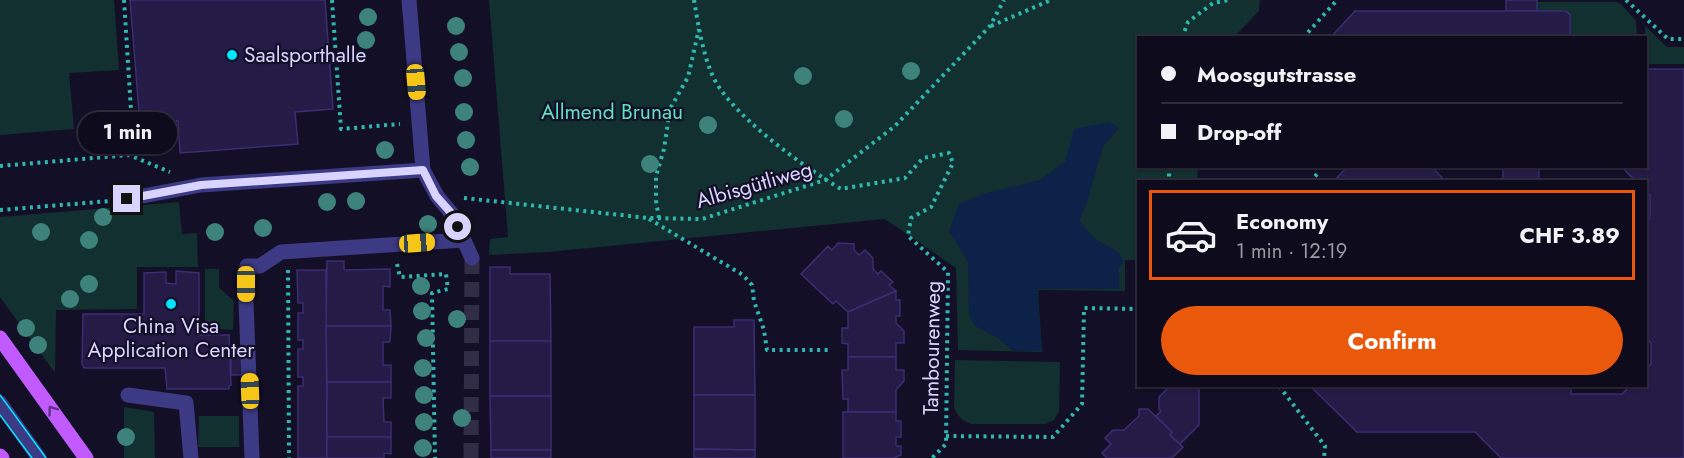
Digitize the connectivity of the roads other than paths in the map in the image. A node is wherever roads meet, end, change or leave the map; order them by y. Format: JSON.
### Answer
{"nodes":[{"id":1,"x":409,"y":0,"type":"edge"},
{"id":2,"x":423,"y":170,"type":"junction"},
{"id":3,"x":127,"y":199,"type":"road end"},
{"id":4,"x":463,"y":240,"type":"junction"},
{"id":5,"x":472,"y":258,"type":"tunnel mouth"},
{"id":6,"x":0,"y":338,"type":"edge"},
{"id":7,"x":128,"y":395,"type":"dead end"},
{"id":8,"x":0,"y":403,"type":"edge"},
{"id":9,"x":39,"y":458,"type":"edge"},
{"id":10,"x":86,"y":458,"type":"edge"},
{"id":11,"x":191,"y":458,"type":"edge"},
{"id":12,"x":252,"y":458,"type":"edge"}],
"edges":[{"from":1,"to":2,"type":"street"},
{"from":2,"to":3,"type":"street"},
{"from":2,"to":4,"type":"street"},
{"from":4,"to":5,"type":"street"},
{"from":4,"to":12,"type":"street"},
{"from":10,"to":6,"type":"main road","one_way":true},
{"from":7,"to":11,"type":"street"},
{"from":8,"to":9,"type":"street"}]}
